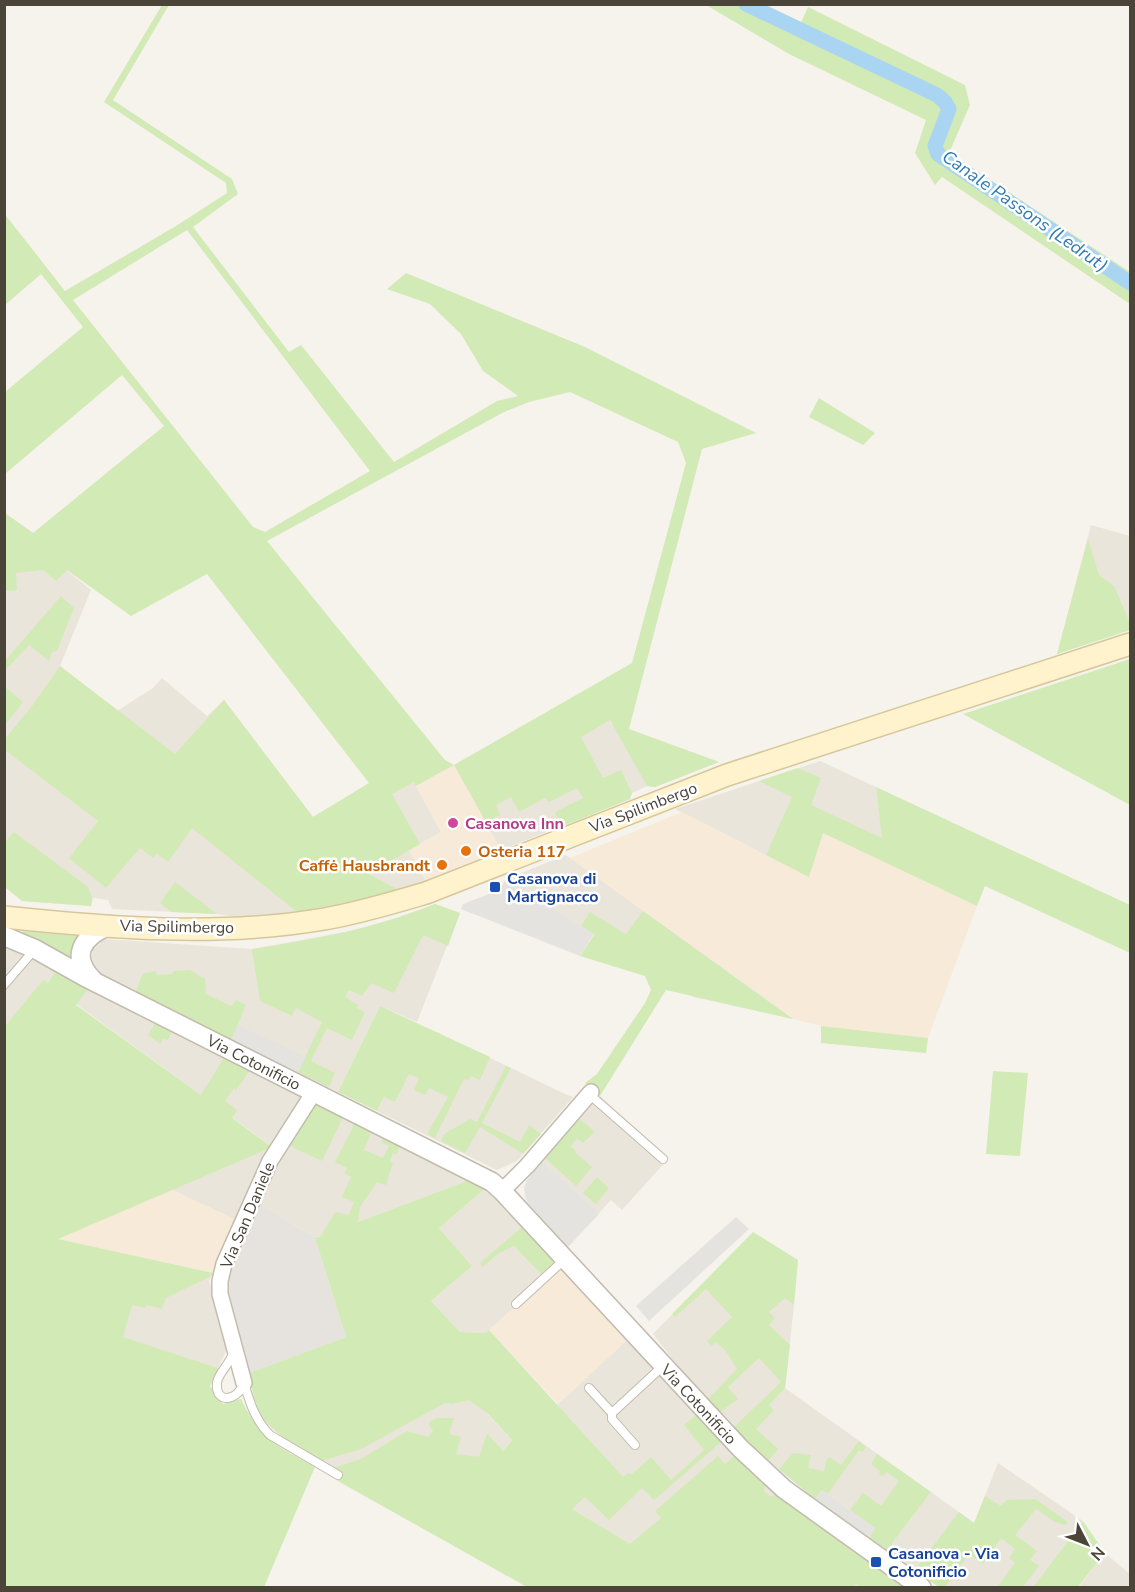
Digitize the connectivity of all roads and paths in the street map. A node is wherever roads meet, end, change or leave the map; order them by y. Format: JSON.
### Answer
{"nodes":[{"id":1,"x":1131,"y":644,"type":"edge"},
{"id":2,"x":5,"y":917,"type":"edge"},
{"id":3,"x":110,"y":925,"type":"junction"},
{"id":4,"x":4,"y":936,"type":"edge"},
{"id":5,"x":35,"y":949,"type":"junction"},
{"id":6,"x":96,"y":982,"type":"junction"},
{"id":7,"x":4,"y":985,"type":"edge"},
{"id":8,"x":314,"y":1092,"type":"junction"},
{"id":9,"x":590,"y":1093,"type":"joint"},
{"id":10,"x":663,"y":1159,"type":"dead end"},
{"id":11,"x":502,"y":1191,"type":"junction"},
{"id":12,"x":566,"y":1259,"type":"junction"},
{"id":13,"x":516,"y":1304,"type":"dead end"},
{"id":14,"x":234,"y":1349,"type":"junction"},
{"id":15,"x":663,"y":1366,"type":"junction"},
{"id":16,"x":244,"y":1383,"type":"junction"},
{"id":17,"x":589,"y":1388,"type":"dead end"},
{"id":18,"x":612,"y":1413,"type":"junction"},
{"id":19,"x":635,"y":1445,"type":"dead end"},
{"id":20,"x":338,"y":1475,"type":"dead end"},
{"id":21,"x":922,"y":1587,"type":"edge"}],
"edges":[{"from":1,"to":3,"type":"main road","name":"Via Spilimbergo"},
{"from":2,"to":3,"type":"main road","name":"Via Spilimbergo"},
{"from":3,"to":6,"type":"street"},
{"from":4,"to":5,"type":"street","name":"Via Cotonificio"},
{"from":5,"to":6,"type":"street","name":"Via Cotonificio"},
{"from":5,"to":7,"type":"lane"},
{"from":6,"to":8,"type":"street","name":"Via Cotonificio"},
{"from":8,"to":11,"type":"street","name":"Via Cotonificio"},
{"from":8,"to":14,"type":"street","name":"Via San Daniele"},
{"from":9,"to":10,"type":"lane"},
{"from":9,"to":11,"type":"street"},
{"from":11,"to":12,"type":"street","name":"Via Cotonificio"},
{"from":12,"to":13,"type":"lane"},
{"from":12,"to":15,"type":"street","name":"Via Cotonificio"},
{"from":14,"to":16,"type":"street","name":"Via San Daniele"},
{"from":14,"to":16,"type":"lane"},
{"from":15,"to":18,"type":"lane"},
{"from":15,"to":21,"type":"street","name":"Via Cotonificio"},
{"from":16,"to":20,"type":"lane"},
{"from":17,"to":18,"type":"lane"},
{"from":18,"to":19,"type":"lane"}]}
